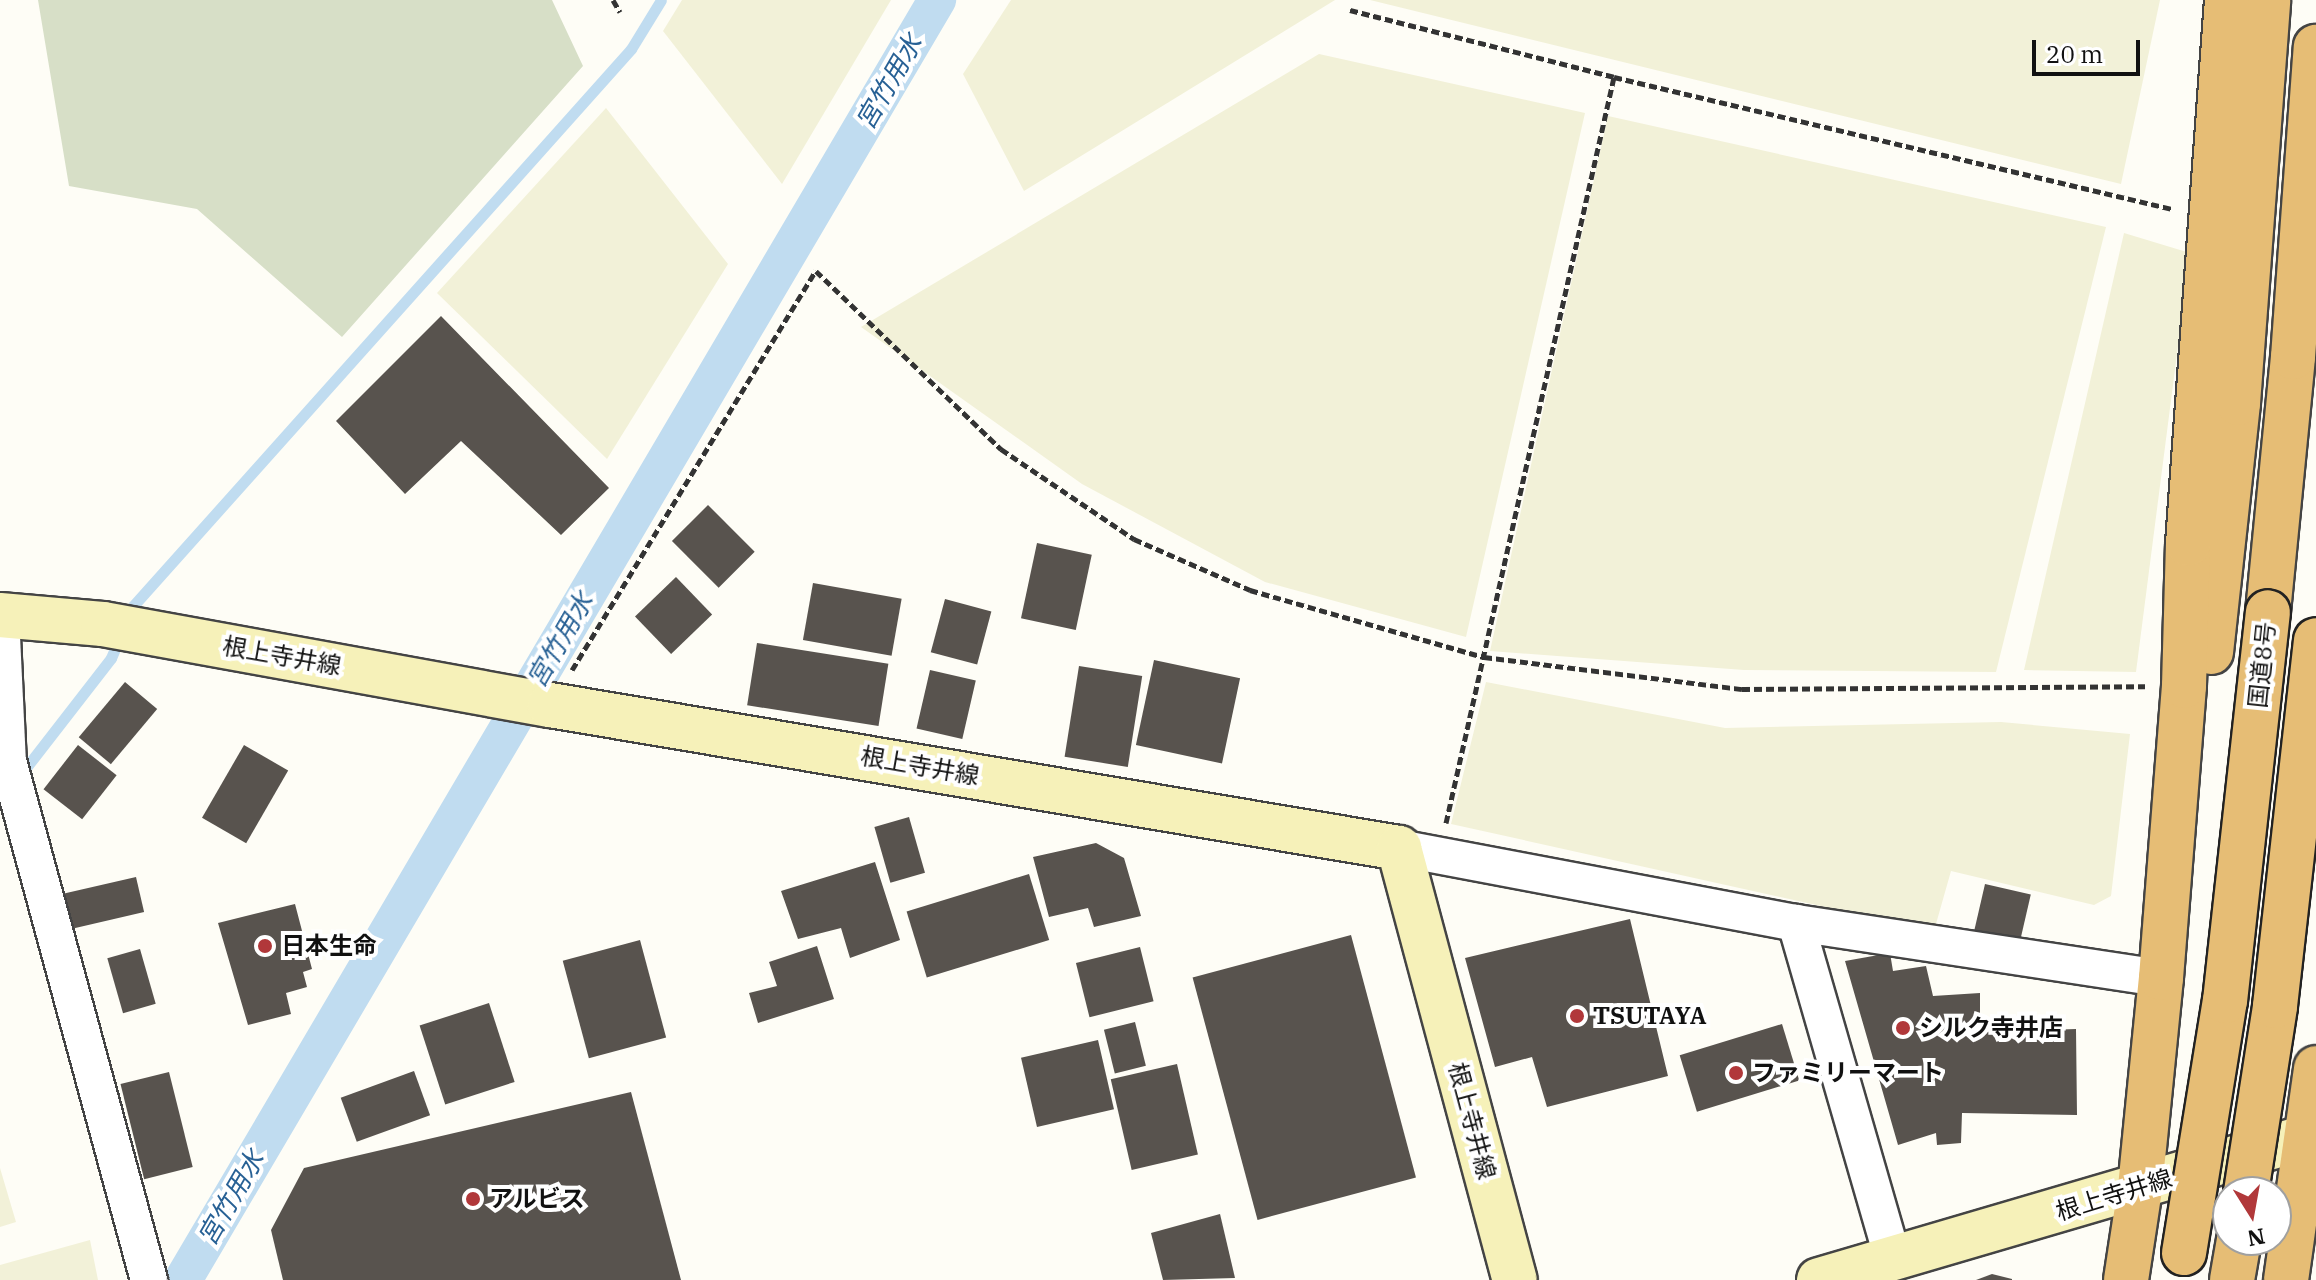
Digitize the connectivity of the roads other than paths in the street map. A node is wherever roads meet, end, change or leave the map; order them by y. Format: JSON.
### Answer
{"nodes":[{"id":1,"x":2227,"y":0,"type":"edge"},
{"id":2,"x":2268,"y":0,"type":"edge"},
{"id":3,"x":2316,"y":47,"type":"edge"},
{"id":4,"x":0,"y":615,"type":"edge"},
{"id":5,"x":2316,"y":640,"type":"edge"},
{"id":6,"x":4,"y":763,"type":"edge"},
{"id":7,"x":1419,"y":851,"type":"junction"},
{"id":8,"x":1796,"y":923,"type":"junction"},
{"id":9,"x":2161,"y":978,"type":"junction"},
{"id":10,"x":2316,"y":1068,"type":"edge"},
{"id":11,"x":2311,"y":1136,"type":"edge"},
{"id":12,"x":2248,"y":1176,"type":"edge"},
{"id":13,"x":2140,"y":1188,"type":"junction"},
{"id":14,"x":2182,"y":1267,"type":"edge"},
{"id":15,"x":1885,"y":1268,"type":"edge"},
{"id":16,"x":149,"y":1279,"type":"edge"},
{"id":17,"x":1515,"y":1280,"type":"edge"},
{"id":18,"x":1819,"y":1280,"type":"edge"},
{"id":19,"x":2126,"y":1280,"type":"edge"},
{"id":20,"x":2286,"y":1280,"type":"edge"}],
"edges":[{"from":1,"to":9,"type":"highway"},
{"from":2,"to":9,"type":"highway"},
{"from":3,"to":14,"type":"highway","name":"国道8号","bridge":true},
{"from":4,"to":6,"type":"street"},
{"from":4,"to":7,"type":"main road","name":"根上寺井線"},
{"from":5,"to":12,"type":"highway","bridge":true},
{"from":6,"to":16,"type":"street"},
{"from":7,"to":8,"type":"street"},
{"from":7,"to":17,"type":"main road","name":"根上寺井線"},
{"from":8,"to":9,"type":"street"},
{"from":8,"to":15,"type":"street"},
{"from":9,"to":13,"type":"highway"},
{"from":10,"to":11,"type":"highway"},
{"from":11,"to":13,"type":"main road","name":"根上寺井線"},
{"from":11,"to":20,"type":"highway"},
{"from":13,"to":15,"type":"main road","name":"根上寺井線"},
{"from":13,"to":19,"type":"highway"},
{"from":15,"to":18,"type":"main road","name":"根上寺井線"}]}
